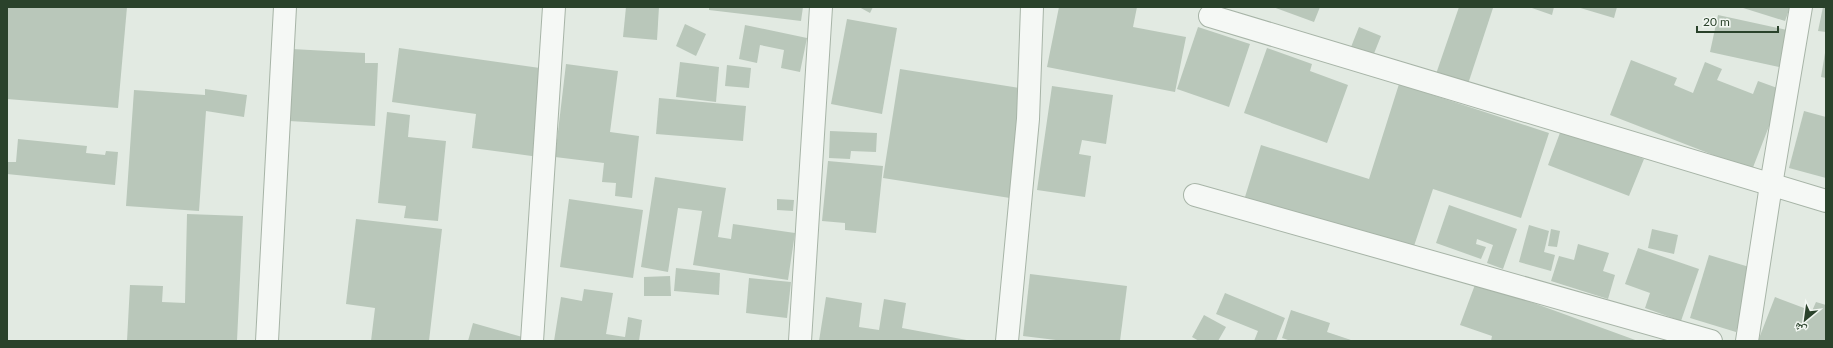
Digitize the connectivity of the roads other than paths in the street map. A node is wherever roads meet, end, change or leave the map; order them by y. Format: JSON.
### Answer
{"nodes":[{"id":1,"x":285,"y":7,"type":"edge"},
{"id":2,"x":554,"y":7,"type":"edge"},
{"id":3,"x":821,"y":7,"type":"edge"},
{"id":4,"x":1032,"y":7,"type":"edge"},
{"id":5,"x":1801,"y":7,"type":"edge"},
{"id":6,"x":1210,"y":16,"type":"dead end"},
{"id":7,"x":1770,"y":185,"type":"junction"},
{"id":8,"x":1194,"y":195,"type":"dead end"},
{"id":9,"x":1826,"y":201,"type":"edge"},
{"id":10,"x":267,"y":341,"type":"edge"},
{"id":11,"x":532,"y":341,"type":"edge"},
{"id":12,"x":800,"y":341,"type":"edge"},
{"id":13,"x":1007,"y":341,"type":"edge"},
{"id":14,"x":1711,"y":341,"type":"edge"},
{"id":15,"x":1747,"y":341,"type":"edge"}],
"edges":[{"from":1,"to":10,"type":"street"},
{"from":2,"to":11,"type":"street"},
{"from":3,"to":12,"type":"street"},
{"from":4,"to":13,"type":"street"},
{"from":5,"to":7,"type":"street"},
{"from":6,"to":7,"type":"street"},
{"from":7,"to":9,"type":"street"},
{"from":7,"to":15,"type":"street"},
{"from":8,"to":14,"type":"street"}]}
